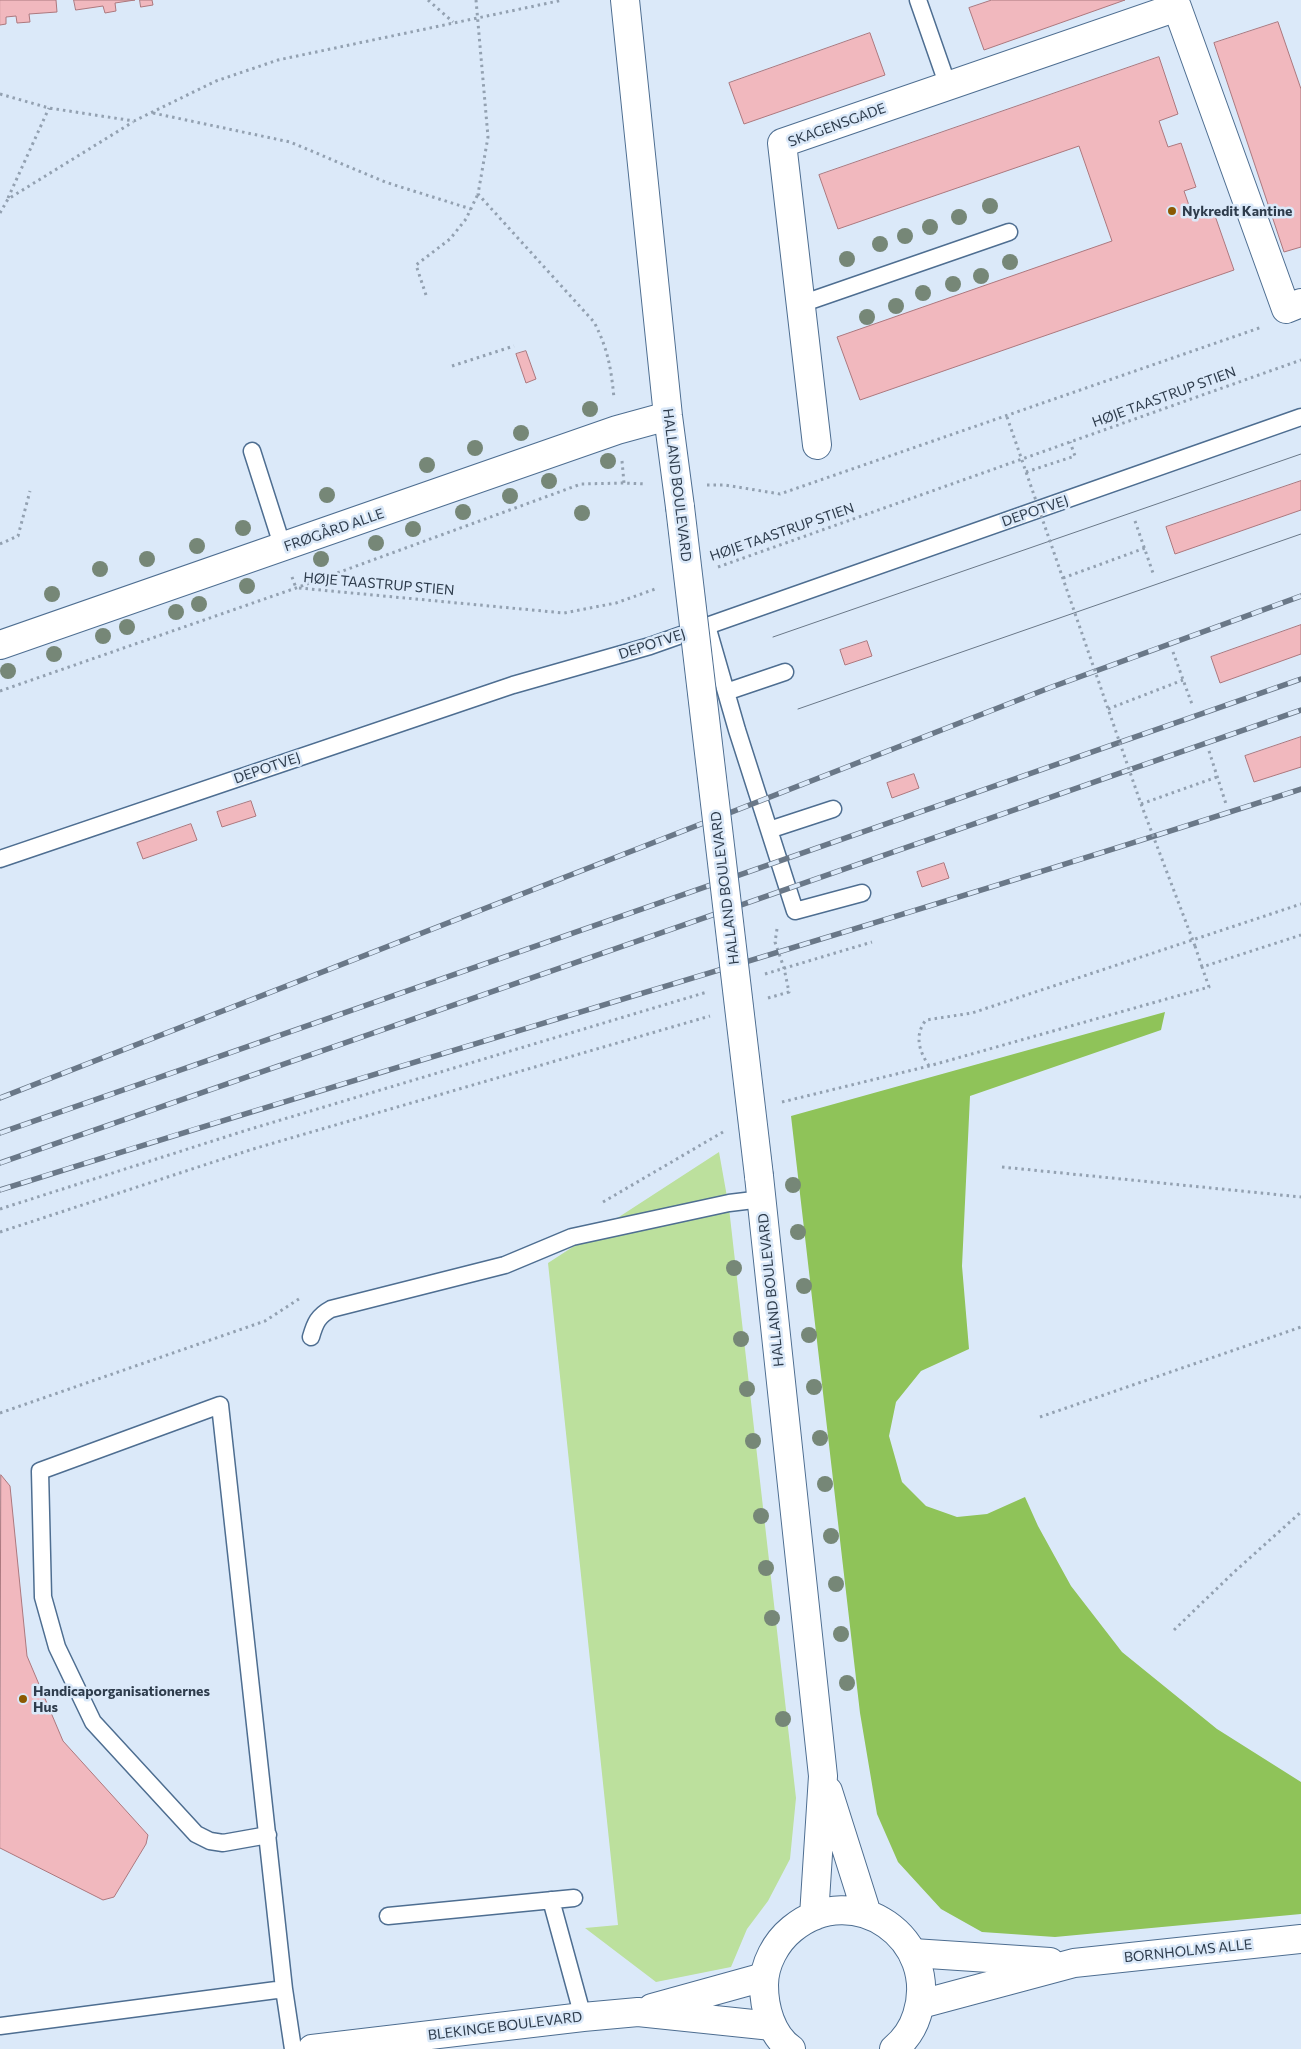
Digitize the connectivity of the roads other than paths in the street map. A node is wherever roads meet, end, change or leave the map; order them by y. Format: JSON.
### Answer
{"nodes":[{"id":1,"x":624,"y":0,"type":"edge"},
{"id":2,"x":918,"y":0,"type":"edge"},
{"id":3,"x":1182,"y":2,"type":"edge"},
{"id":4,"x":948,"y":86,"type":"junction"},
{"id":5,"x":1009,"y":232,"type":"dead end"},
{"id":6,"x":801,"y":304,"type":"junction"},
{"id":7,"x":1294,"y":306,"type":"edge"},
{"id":8,"x":668,"y":416,"type":"junction"},
{"id":9,"x":1301,"y":417,"type":"edge"},
{"id":10,"x":817,"y":445,"type":"dead end"},
{"id":11,"x":252,"y":451,"type":"dead end"},
{"id":12,"x":283,"y":548,"type":"junction"},
{"id":13,"x":707,"y":626,"type":"junction"},
{"id":14,"x":0,"y":645,"type":"edge"},
{"id":15,"x":785,"y":672,"type":"dead end"},
{"id":16,"x":726,"y":692,"type":"junction"},
{"id":17,"x":833,"y":809,"type":"dead end"},
{"id":18,"x":769,"y":830,"type":"junction"},
{"id":19,"x":0,"y":859,"type":"edge"},
{"id":20,"x":862,"y":893,"type":"dead end"},
{"id":21,"x":760,"y":1187,"type":"junction"},
{"id":22,"x":311,"y":1337,"type":"dead end"},
{"id":23,"x":823,"y":1776,"type":"junction"},
{"id":24,"x":268,"y":1836,"type":"junction"},
{"id":25,"x":574,"y":1898,"type":"dead end"},
{"id":26,"x":551,"y":1900,"type":"junction"},
{"id":27,"x":867,"y":1914,"type":"junction"},
{"id":28,"x":388,"y":1916,"type":"dead end"},
{"id":29,"x":814,"y":1916,"type":"junction"},
{"id":30,"x":1301,"y":1939,"type":"edge"},
{"id":31,"x":912,"y":1954,"type":"junction"},
{"id":32,"x":1074,"y":1963,"type":"junction"},
{"id":33,"x":764,"y":1977,"type":"junction"},
{"id":34,"x":284,"y":1989,"type":"junction"},
{"id":35,"x":921,"y":2004,"type":"junction"},
{"id":36,"x":638,"y":2012,"type":"junction"},
{"id":37,"x":583,"y":2017,"type":"junction"},
{"id":38,"x":0,"y":2026,"type":"edge"},
{"id":39,"x":772,"y":2026,"type":"junction"},
{"id":40,"x":293,"y":2049,"type":"edge"},
{"id":41,"x":312,"y":2049,"type":"edge"},
{"id":42,"x":791,"y":2049,"type":"edge"},
{"id":43,"x":894,"y":2049,"type":"edge"}],
"edges":[{"from":1,"to":8,"type":"street","name":"HALLAND BOULEVARD"},
{"from":2,"to":4,"type":"lane"},
{"from":3,"to":4,"type":"street","name":"SKAGENSGADE"},
{"from":3,"to":7,"type":"street","name":"SKAGENSGADE"},
{"from":4,"to":6,"type":"street","name":"SKAGENSGADE"},
{"from":5,"to":6,"type":"lane"},
{"from":6,"to":10,"type":"street","name":"SKAGENSGADE"},
{"from":8,"to":12,"type":"street","name":"FRØGÅRD ALLE"},
{"from":8,"to":21,"type":"street","name":"HALLAND BOULEVARD","bridge":true},
{"from":9,"to":13,"type":"lane","name":"DEPOTVEJ"},
{"from":11,"to":12,"type":"lane"},
{"from":12,"to":14,"type":"street","name":"FRØGÅRD ALLE"},
{"from":13,"to":16,"type":"lane"},
{"from":13,"to":19,"type":"lane","name":"DEPOTVEJ"},
{"from":15,"to":16,"type":"lane"},
{"from":16,"to":18,"type":"lane"},
{"from":17,"to":18,"type":"lane"},
{"from":18,"to":20,"type":"lane"},
{"from":21,"to":22,"type":"lane"},
{"from":21,"to":23,"type":"street","name":"HALLAND BOULEVARD"},
{"from":23,"to":27,"type":"street","name":"HALLAND BOULEVARD"},
{"from":23,"to":29,"type":"street","name":"HALLAND BOULEVARD"},
{"from":24,"to":24,"type":"lane"},
{"from":24,"to":34,"type":"lane"},
{"from":25,"to":26,"type":"lane"},
{"from":26,"to":28,"type":"lane"},
{"from":26,"to":37,"type":"lane"},
{"from":27,"to":29,"type":"street"},
{"from":27,"to":31,"type":"street"},
{"from":29,"to":33,"type":"street"},
{"from":30,"to":32,"type":"street","name":"BORNHOLMS ALLE"},
{"from":31,"to":32,"type":"street","name":"BORNHOLMS ALLE"},
{"from":31,"to":35,"type":"street"},
{"from":32,"to":35,"type":"street","name":"BORNHOLMS ALLE"},
{"from":33,"to":36,"type":"street","name":"BLEKINGE BOULEVARD"},
{"from":33,"to":39,"type":"street"},
{"from":34,"to":38,"type":"lane"},
{"from":34,"to":40,"type":"lane"},
{"from":35,"to":43,"type":"street"},
{"from":36,"to":37,"type":"street","name":"BLEKINGE BOULEVARD"},
{"from":36,"to":39,"type":"street","name":"BLEKINGE BOULEVARD"},
{"from":37,"to":41,"type":"street","name":"BLEKINGE BOULEVARD"},
{"from":39,"to":42,"type":"street"}]}
